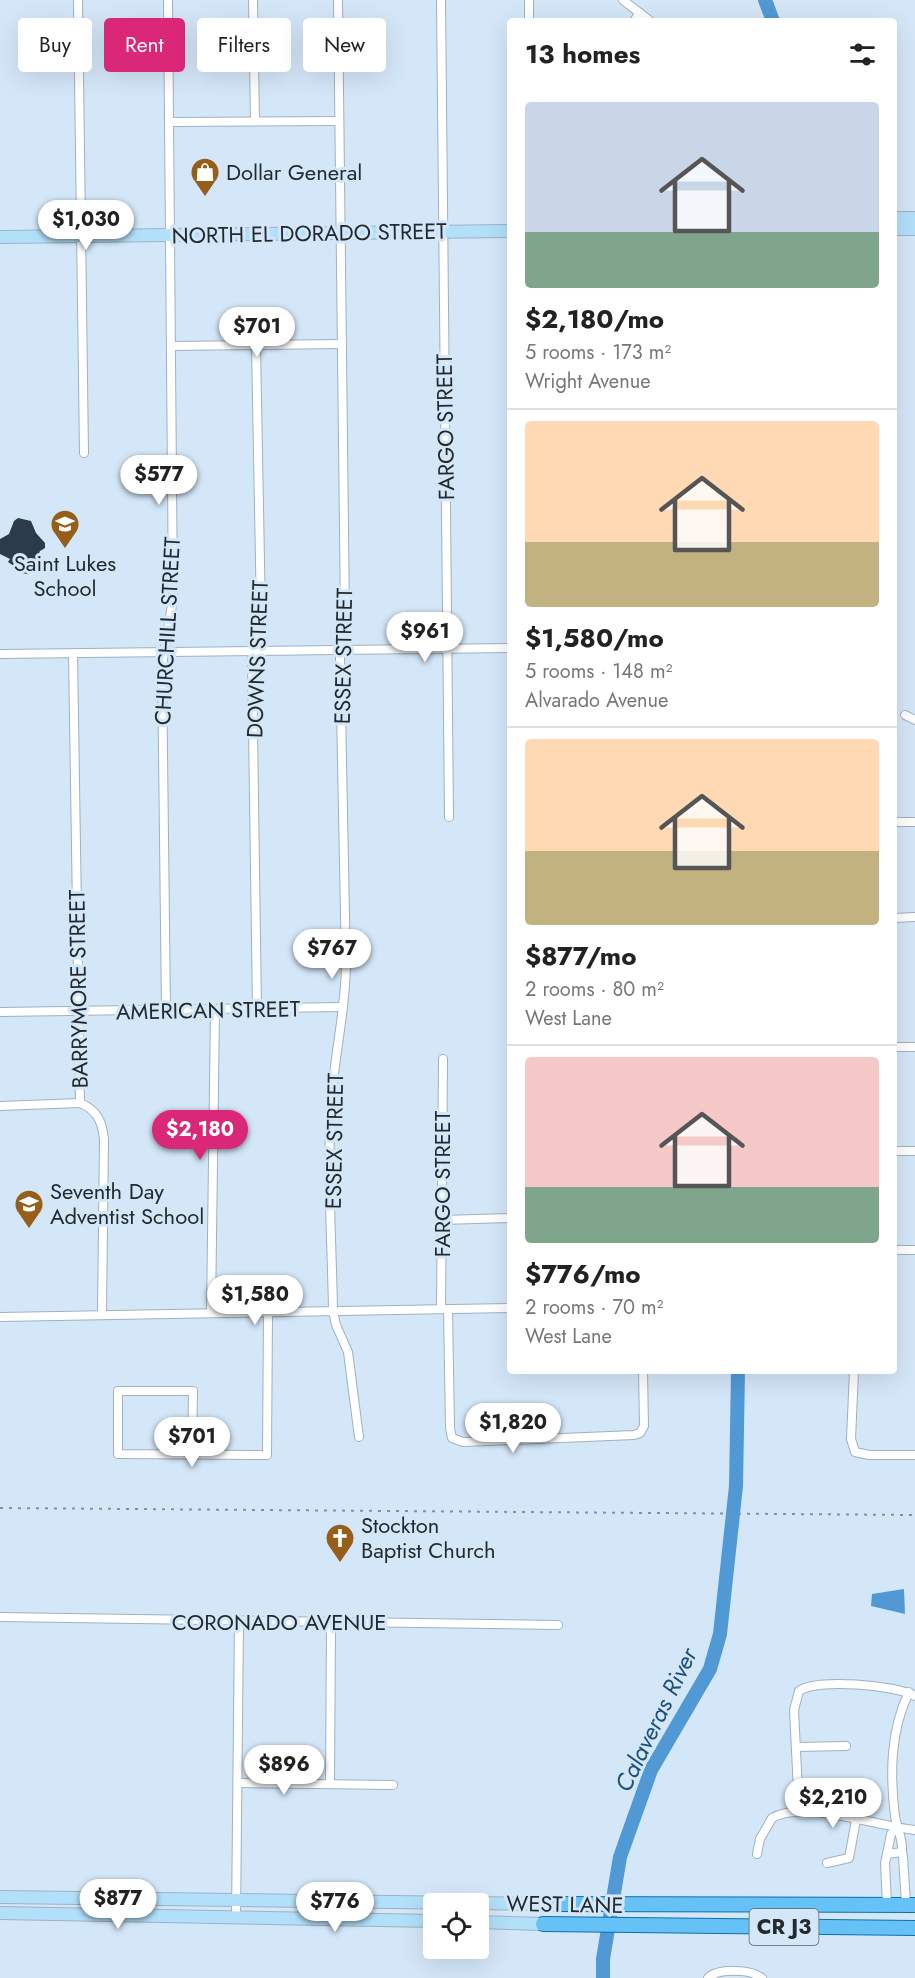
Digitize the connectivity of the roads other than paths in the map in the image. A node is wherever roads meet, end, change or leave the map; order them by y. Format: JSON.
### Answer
{"nodes":[{"id":1,"x":78,"y":0,"type":"edge"},
{"id":2,"x":168,"y":0,"type":"edge"},
{"id":3,"x":253,"y":0,"type":"edge"},
{"id":4,"x":338,"y":0,"type":"edge"},
{"id":5,"x":441,"y":0,"type":"edge"},
{"id":6,"x":529,"y":0,"type":"edge"},
{"id":7,"x":623,"y":0,"type":"edge"},
{"id":8,"x":638,"y":17,"type":"edge"},
{"id":9,"x":529,"y":18,"type":"edge"},
{"id":10,"x":255,"y":120,"type":"junction"},
{"id":11,"x":339,"y":121,"type":"junction"},
{"id":12,"x":171,"y":122,"type":"junction"},
{"id":13,"x":897,"y":218,"type":"edge"},
{"id":14,"x":915,"y":218,"type":"edge"},
{"id":15,"x":897,"y":229,"type":"edge"},
{"id":16,"x":915,"y":229,"type":"edge"},
{"id":17,"x":443,"y":231,"type":"junction"},
{"id":18,"x":507,"y":231,"type":"edge"},
{"id":19,"x":341,"y":232,"type":"junction"},
{"id":20,"x":171,"y":234,"type":"junction"},
{"id":21,"x":81,"y":236,"type":"junction"},
{"id":22,"x":0,"y":237,"type":"edge"},
{"id":23,"x":342,"y":344,"type":"junction"},
{"id":24,"x":256,"y":345,"type":"junction"},
{"id":25,"x":171,"y":346,"type":"junction"},
{"id":26,"x":84,"y":453,"type":"dead end"},
{"id":27,"x":507,"y":648,"type":"edge"},
{"id":28,"x":340,"y":649,"type":"junction"},
{"id":29,"x":164,"y":650,"type":"junction"},
{"id":30,"x":254,"y":650,"type":"junction"},
{"id":31,"x":446,"y":650,"type":"junction"},
{"id":32,"x":0,"y":654,"type":"edge"},
{"id":33,"x":73,"y":654,"type":"junction"},
{"id":34,"x":905,"y":715,"type":"dead end"},
{"id":35,"x":915,"y":720,"type":"edge"},
{"id":36,"x":449,"y":817,"type":"dead end"},
{"id":37,"x":897,"y":822,"type":"edge"},
{"id":38,"x":915,"y":822,"type":"edge"},
{"id":39,"x":915,"y":917,"type":"edge"},
{"id":40,"x":897,"y":918,"type":"edge"},
{"id":41,"x":343,"y":1007,"type":"junction"},
{"id":42,"x":257,"y":1009,"type":"junction"},
{"id":43,"x":215,"y":1010,"type":"junction"},
{"id":44,"x":166,"y":1011,"type":"junction"},
{"id":45,"x":0,"y":1012,"type":"edge"},
{"id":46,"x":78,"y":1012,"type":"junction"},
{"id":47,"x":897,"y":1047,"type":"edge"},
{"id":48,"x":915,"y":1047,"type":"edge"},
{"id":49,"x":443,"y":1059,"type":"dead end"},
{"id":50,"x":80,"y":1103,"type":"junction"},
{"id":51,"x":0,"y":1106,"type":"edge"},
{"id":52,"x":897,"y":1151,"type":"edge"},
{"id":53,"x":915,"y":1151,"type":"edge"},
{"id":54,"x":507,"y":1218,"type":"edge"},
{"id":55,"x":442,"y":1220,"type":"junction"},
{"id":56,"x":897,"y":1250,"type":"edge"},
{"id":57,"x":915,"y":1250,"type":"edge"},
{"id":58,"x":507,"y":1308,"type":"edge"},
{"id":59,"x":444,"y":1309,"type":"junction"},
{"id":60,"x":333,"y":1311,"type":"junction"},
{"id":61,"x":102,"y":1313,"type":"junction"},
{"id":62,"x":211,"y":1313,"type":"junction"},
{"id":63,"x":268,"y":1313,"type":"junction"},
{"id":64,"x":0,"y":1317,"type":"edge"},
{"id":65,"x":643,"y":1374,"type":"edge"},
{"id":66,"x":854,"y":1374,"type":"edge"},
{"id":67,"x":359,"y":1437,"type":"dead end"},
{"id":68,"x":192,"y":1455,"type":"junction"},
{"id":69,"x":915,"y":1455,"type":"edge"},
{"id":70,"x":0,"y":1617,"type":"edge"},
{"id":71,"x":239,"y":1622,"type":"junction"},
{"id":72,"x":331,"y":1623,"type":"junction"},
{"id":73,"x":558,"y":1625,"type":"dead end"},
{"id":74,"x":912,"y":1694,"type":"edge"},
{"id":75,"x":846,"y":1746,"type":"dead end"},
{"id":76,"x":796,"y":1747,"type":"junction"},
{"id":77,"x":238,"y":1783,"type":"junction"},
{"id":78,"x":330,"y":1784,"type":"junction"},
{"id":79,"x":393,"y":1785,"type":"dead end"},
{"id":80,"x":799,"y":1811,"type":"junction"},
{"id":81,"x":856,"y":1821,"type":"junction"},
{"id":82,"x":897,"y":1828,"type":"junction"},
{"id":83,"x":915,"y":1830,"type":"edge"},
{"id":84,"x":902,"y":1852,"type":"junction"},
{"id":85,"x":757,"y":1854,"type":"dead end"},
{"id":86,"x":887,"y":1854,"type":"junction"},
{"id":87,"x":826,"y":1863,"type":"dead end"},
{"id":88,"x":0,"y":1897,"type":"edge"},
{"id":89,"x":236,"y":1899,"type":"junction"},
{"id":90,"x":404,"y":1902,"type":"junction"},
{"id":91,"x":423,"y":1902,"type":"edge"},
{"id":92,"x":489,"y":1903,"type":"edge"},
{"id":93,"x":544,"y":1904,"type":"joint"},
{"id":94,"x":910,"y":1904,"type":"edge"},
{"id":95,"x":887,"y":1905,"type":"junction"},
{"id":96,"x":0,"y":1913,"type":"edge"},
{"id":97,"x":423,"y":1917,"type":"edge"},
{"id":98,"x":236,"y":1918,"type":"junction"},
{"id":99,"x":346,"y":1919,"type":"junction"},
{"id":100,"x":489,"y":1922,"type":"edge"},
{"id":101,"x":543,"y":1924,"type":"joint"},
{"id":102,"x":915,"y":1928,"type":"edge"},
{"id":103,"x":708,"y":1978,"type":"edge"},
{"id":104,"x":762,"y":1978,"type":"edge"}],
"edges":[{"from":1,"to":21,"type":"street"},
{"from":2,"to":12,"type":"street","name":"CHURCHILL STREET"},
{"from":3,"to":10,"type":"street"},
{"from":4,"to":11,"type":"street","name":"ESSEX STREET"},
{"from":5,"to":17,"type":"street","name":"FARGO STREET"},
{"from":6,"to":9,"type":"street"},
{"from":7,"to":8,"type":"street"},
{"from":10,"to":11,"type":"street"},
{"from":10,"to":12,"type":"street"},
{"from":11,"to":19,"type":"street","name":"ESSEX STREET"},
{"from":12,"to":20,"type":"street","name":"CHURCHILL STREET"},
{"from":13,"to":14,"type":"main road"},
{"from":15,"to":16,"type":"main road"},
{"from":17,"to":18,"type":"main road","name":"NORTH EL DORADO STREET"},
{"from":17,"to":19,"type":"main road","name":"NORTH EL DORADO STREET"},
{"from":17,"to":31,"type":"street","name":"FARGO STREET"},
{"from":19,"to":20,"type":"main road","name":"NORTH EL DORADO STREET"},
{"from":19,"to":23,"type":"street","name":"ESSEX STREET"},
{"from":20,"to":21,"type":"main road","name":"NORTH EL DORADO STREET"},
{"from":20,"to":25,"type":"street","name":"CHURCHILL STREET"},
{"from":21,"to":22,"type":"main road","name":"NORTH EL DORADO STREET"},
{"from":21,"to":26,"type":"street"},
{"from":23,"to":24,"type":"street"},
{"from":23,"to":28,"type":"street","name":"ESSEX STREET"},
{"from":24,"to":25,"type":"street"},
{"from":24,"to":30,"type":"street","name":"DOWNS STREET"},
{"from":25,"to":29,"type":"street","name":"CHURCHILL STREET"},
{"from":27,"to":31,"type":"street"},
{"from":28,"to":30,"type":"street"},
{"from":28,"to":31,"type":"street"},
{"from":28,"to":41,"type":"street","name":"ESSEX STREET"},
{"from":29,"to":30,"type":"street"},
{"from":29,"to":33,"type":"street"},
{"from":29,"to":44,"type":"street","name":"CHURCHILL STREET"},
{"from":30,"to":42,"type":"street","name":"DOWNS STREET"},
{"from":31,"to":36,"type":"street","name":"FARGO STREET"},
{"from":32,"to":33,"type":"street"},
{"from":33,"to":46,"type":"street","name":"BARRYMORE STREET"},
{"from":34,"to":35,"type":"street"},
{"from":37,"to":38,"type":"street"},
{"from":39,"to":40,"type":"street"},
{"from":41,"to":42,"type":"street","name":"AMERICAN STREET"},
{"from":41,"to":60,"type":"street","name":"ESSEX STREET"},
{"from":42,"to":43,"type":"street","name":"AMERICAN STREET"},
{"from":43,"to":44,"type":"street","name":"AMERICAN STREET"},
{"from":43,"to":62,"type":"street"},
{"from":44,"to":46,"type":"street","name":"AMERICAN STREET"},
{"from":45,"to":46,"type":"street","name":"AMERICAN STREET"},
{"from":46,"to":50,"type":"street","name":"BARRYMORE STREET"},
{"from":47,"to":48,"type":"street"},
{"from":49,"to":55,"type":"street","name":"FARGO STREET"},
{"from":50,"to":51,"type":"street"},
{"from":50,"to":61,"type":"street","name":"BARRYMORE STREET"},
{"from":52,"to":53,"type":"street"},
{"from":54,"to":55,"type":"street"},
{"from":55,"to":59,"type":"street","name":"FARGO STREET"},
{"from":56,"to":57,"type":"street"},
{"from":58,"to":59,"type":"street"},
{"from":59,"to":60,"type":"street"},
{"from":59,"to":65,"type":"street","name":"FARGO STREET"},
{"from":60,"to":63,"type":"street"},
{"from":60,"to":67,"type":"street","name":"ESSEX STREET"},
{"from":61,"to":62,"type":"street"},
{"from":61,"to":64,"type":"street"},
{"from":62,"to":63,"type":"street"},
{"from":63,"to":68,"type":"street"},
{"from":66,"to":69,"type":"street"},
{"from":68,"to":68,"type":"street"},
{"from":70,"to":71,"type":"street","name":"CORONADO AVENUE"},
{"from":71,"to":72,"type":"street","name":"CORONADO AVENUE"},
{"from":71,"to":77,"type":"street"},
{"from":72,"to":73,"type":"street","name":"CORONADO AVENUE"},
{"from":72,"to":78,"type":"street"},
{"from":74,"to":76,"type":"street"},
{"from":74,"to":82,"type":"street"},
{"from":75,"to":76,"type":"street"},
{"from":76,"to":80,"type":"street"},
{"from":77,"to":78,"type":"street"},
{"from":77,"to":89,"type":"street"},
{"from":78,"to":79,"type":"street"},
{"from":80,"to":81,"type":"street"},
{"from":80,"to":85,"type":"street"},
{"from":81,"to":82,"type":"street"},
{"from":81,"to":87,"type":"street"},
{"from":82,"to":83,"type":"street"},
{"from":82,"to":84,"type":"street"},
{"from":82,"to":86,"type":"street"},
{"from":84,"to":86,"type":"street"},
{"from":84,"to":94,"type":"street"},
{"from":86,"to":95,"type":"street"},
{"from":88,"to":89,"type":"main road","name":"WEST LANE","number":"CR J3"},
{"from":89,"to":90,"type":"main road","name":"WEST LANE","number":"CR J3"},
{"from":89,"to":98,"type":"street"},
{"from":90,"to":91,"type":"main road","name":"WEST LANE","number":"CR J3"},
{"from":90,"to":99,"type":"main road"},
{"from":92,"to":93,"type":"main road","name":"WEST LANE","number":"CR J3"},
{"from":93,"to":95,"type":"main road","name":"WEST LANE","number":"CR J3"},
{"from":94,"to":95,"type":"main road","name":"WEST LANE","number":"CR J3"},
{"from":96,"to":98,"type":"main road"},
{"from":97,"to":99,"type":"main road"},
{"from":98,"to":99,"type":"main road"},
{"from":100,"to":101,"type":"main road","name":"WEST LANE","number":"CR J3"},
{"from":101,"to":102,"type":"main road","name":"WEST LANE","number":"CR J3"},
{"from":103,"to":104,"type":"street"}]}
